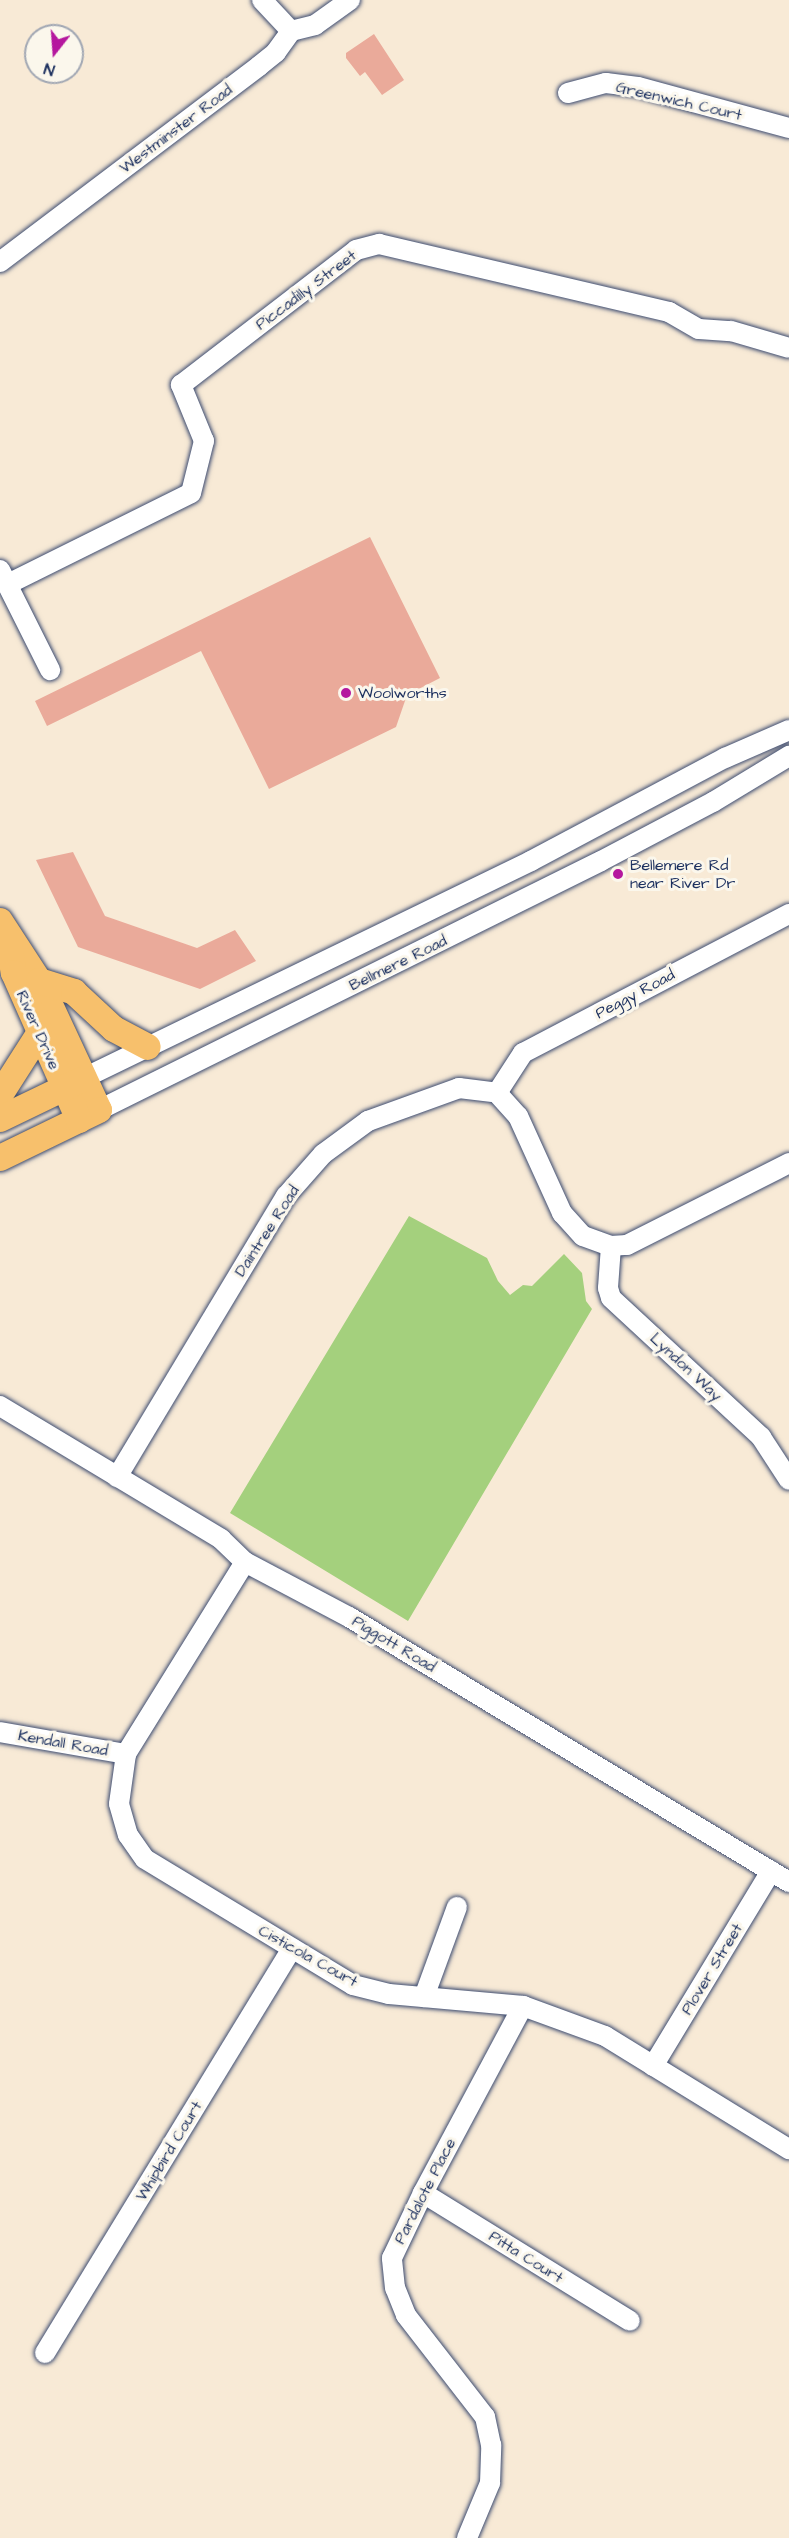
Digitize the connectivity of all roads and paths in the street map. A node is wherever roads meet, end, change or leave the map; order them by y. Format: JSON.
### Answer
{"nodes":[{"id":1,"x":262,"y":0,"type":"edge"},
{"id":2,"x":350,"y":0,"type":"edge"},
{"id":3,"x":291,"y":31,"type":"junction"},
{"id":4,"x":568,"y":93,"type":"dead end"},
{"id":5,"x":789,"y":128,"type":"edge"},
{"id":6,"x":0,"y":262,"type":"edge"},
{"id":7,"x":789,"y":348,"type":"edge"},
{"id":8,"x":4,"y":577,"type":"edge"},
{"id":9,"x":50,"y":670,"type":"dead end"},
{"id":10,"x":789,"y":730,"type":"edge"},
{"id":11,"x":789,"y":756,"type":"edge"},
{"id":12,"x":789,"y":914,"type":"edge"},
{"id":13,"x":4,"y":929,"type":"edge"},
{"id":14,"x":39,"y":981,"type":"junction"},
{"id":15,"x":39,"y":1034,"type":"junction"},
{"id":16,"x":148,"y":1047,"type":"junction"},
{"id":17,"x":74,"y":1083,"type":"junction"},
{"id":18,"x":497,"y":1093,"type":"junction"},
{"id":19,"x":0,"y":1095,"type":"edge"},
{"id":20,"x":89,"y":1115,"type":"junction"},
{"id":21,"x":0,"y":1119,"type":"edge"},
{"id":22,"x":0,"y":1158,"type":"edge"},
{"id":23,"x":789,"y":1162,"type":"edge"},
{"id":24,"x":611,"y":1246,"type":"junction"},
{"id":25,"x":0,"y":1406,"type":"edge"},
{"id":26,"x":117,"y":1478,"type":"junction"},
{"id":27,"x":789,"y":1480,"type":"edge"},
{"id":28,"x":245,"y":1562,"type":"junction"},
{"id":29,"x":0,"y":1732,"type":"edge"},
{"id":30,"x":126,"y":1754,"type":"junction"},
{"id":31,"x":771,"y":1871,"type":"junction"},
{"id":32,"x":789,"y":1882,"type":"edge"},
{"id":33,"x":457,"y":1907,"type":"dead end"},
{"id":34,"x":292,"y":1949,"type":"junction"},
{"id":35,"x":424,"y":1997,"type":"junction"},
{"id":36,"x":523,"y":2006,"type":"junction"},
{"id":37,"x":653,"y":2066,"type":"junction"},
{"id":38,"x":789,"y":2148,"type":"edge"},
{"id":39,"x":423,"y":2193,"type":"junction"},
{"id":40,"x":630,"y":2321,"type":"dead end"},
{"id":41,"x":45,"y":2353,"type":"dead end"},
{"id":42,"x":467,"y":2538,"type":"edge"}],
"edges":[{"from":1,"to":3,"type":"street"},
{"from":2,"to":3,"type":"street"},
{"from":3,"to":6,"type":"street","name":"Westminster Road"},
{"from":4,"to":5,"type":"street","name":"Greenwich Court"},
{"from":7,"to":8,"type":"street","name":"Piccadilly Street"},
{"from":8,"to":9,"type":"street"},
{"from":10,"to":16,"type":"street","name":"Bellmere Road"},
{"from":11,"to":20,"type":"street","name":"Bellmere Road"},
{"from":12,"to":18,"type":"street","name":"Peggy Road"},
{"from":13,"to":14,"type":"main road","name":"River Drive"},
{"from":13,"to":15,"type":"main road","name":"River Drive"},
{"from":14,"to":16,"type":"main road"},
{"from":14,"to":17,"type":"main road","name":"River Drive"},
{"from":15,"to":17,"type":"main road","name":"River Drive"},
{"from":15,"to":19,"type":"main road"},
{"from":16,"to":17,"type":"street","name":"Bellmere Road"},
{"from":17,"to":20,"type":"main road","name":"River Drive"},
{"from":17,"to":21,"type":"main road","name":"Bellmere Road"},
{"from":18,"to":24,"type":"street"},
{"from":18,"to":26,"type":"street","name":"Daintree Road"},
{"from":20,"to":22,"type":"main road","name":"Bellmere Road"},
{"from":23,"to":24,"type":"street"},
{"from":24,"to":27,"type":"street","name":"Lyndon Way"},
{"from":25,"to":26,"type":"street","name":"Piggott Road"},
{"from":26,"to":28,"type":"street","name":"Piggott Road"},
{"from":28,"to":30,"type":"street","name":"Cisticola Court"},
{"from":28,"to":31,"type":"street","name":"Piggott Road"},
{"from":29,"to":30,"type":"street","name":"Kendall Road"},
{"from":30,"to":34,"type":"street","name":"Cisticola Court"},
{"from":31,"to":32,"type":"street","name":"Piggott Road"},
{"from":31,"to":37,"type":"street","name":"Plover Street"},
{"from":33,"to":35,"type":"street"},
{"from":34,"to":35,"type":"street","name":"Cisticola Court"},
{"from":34,"to":41,"type":"street","name":"Whipbird Court"},
{"from":35,"to":36,"type":"street","name":"Cisticola Court"},
{"from":36,"to":37,"type":"street","name":"Cisticola Court"},
{"from":36,"to":39,"type":"street","name":"Pardalote Place"},
{"from":37,"to":38,"type":"street","name":"Cisticola Court"},
{"from":39,"to":40,"type":"street","name":"Pitta Court"},
{"from":39,"to":42,"type":"street","name":"Pardalote Place"}]}
